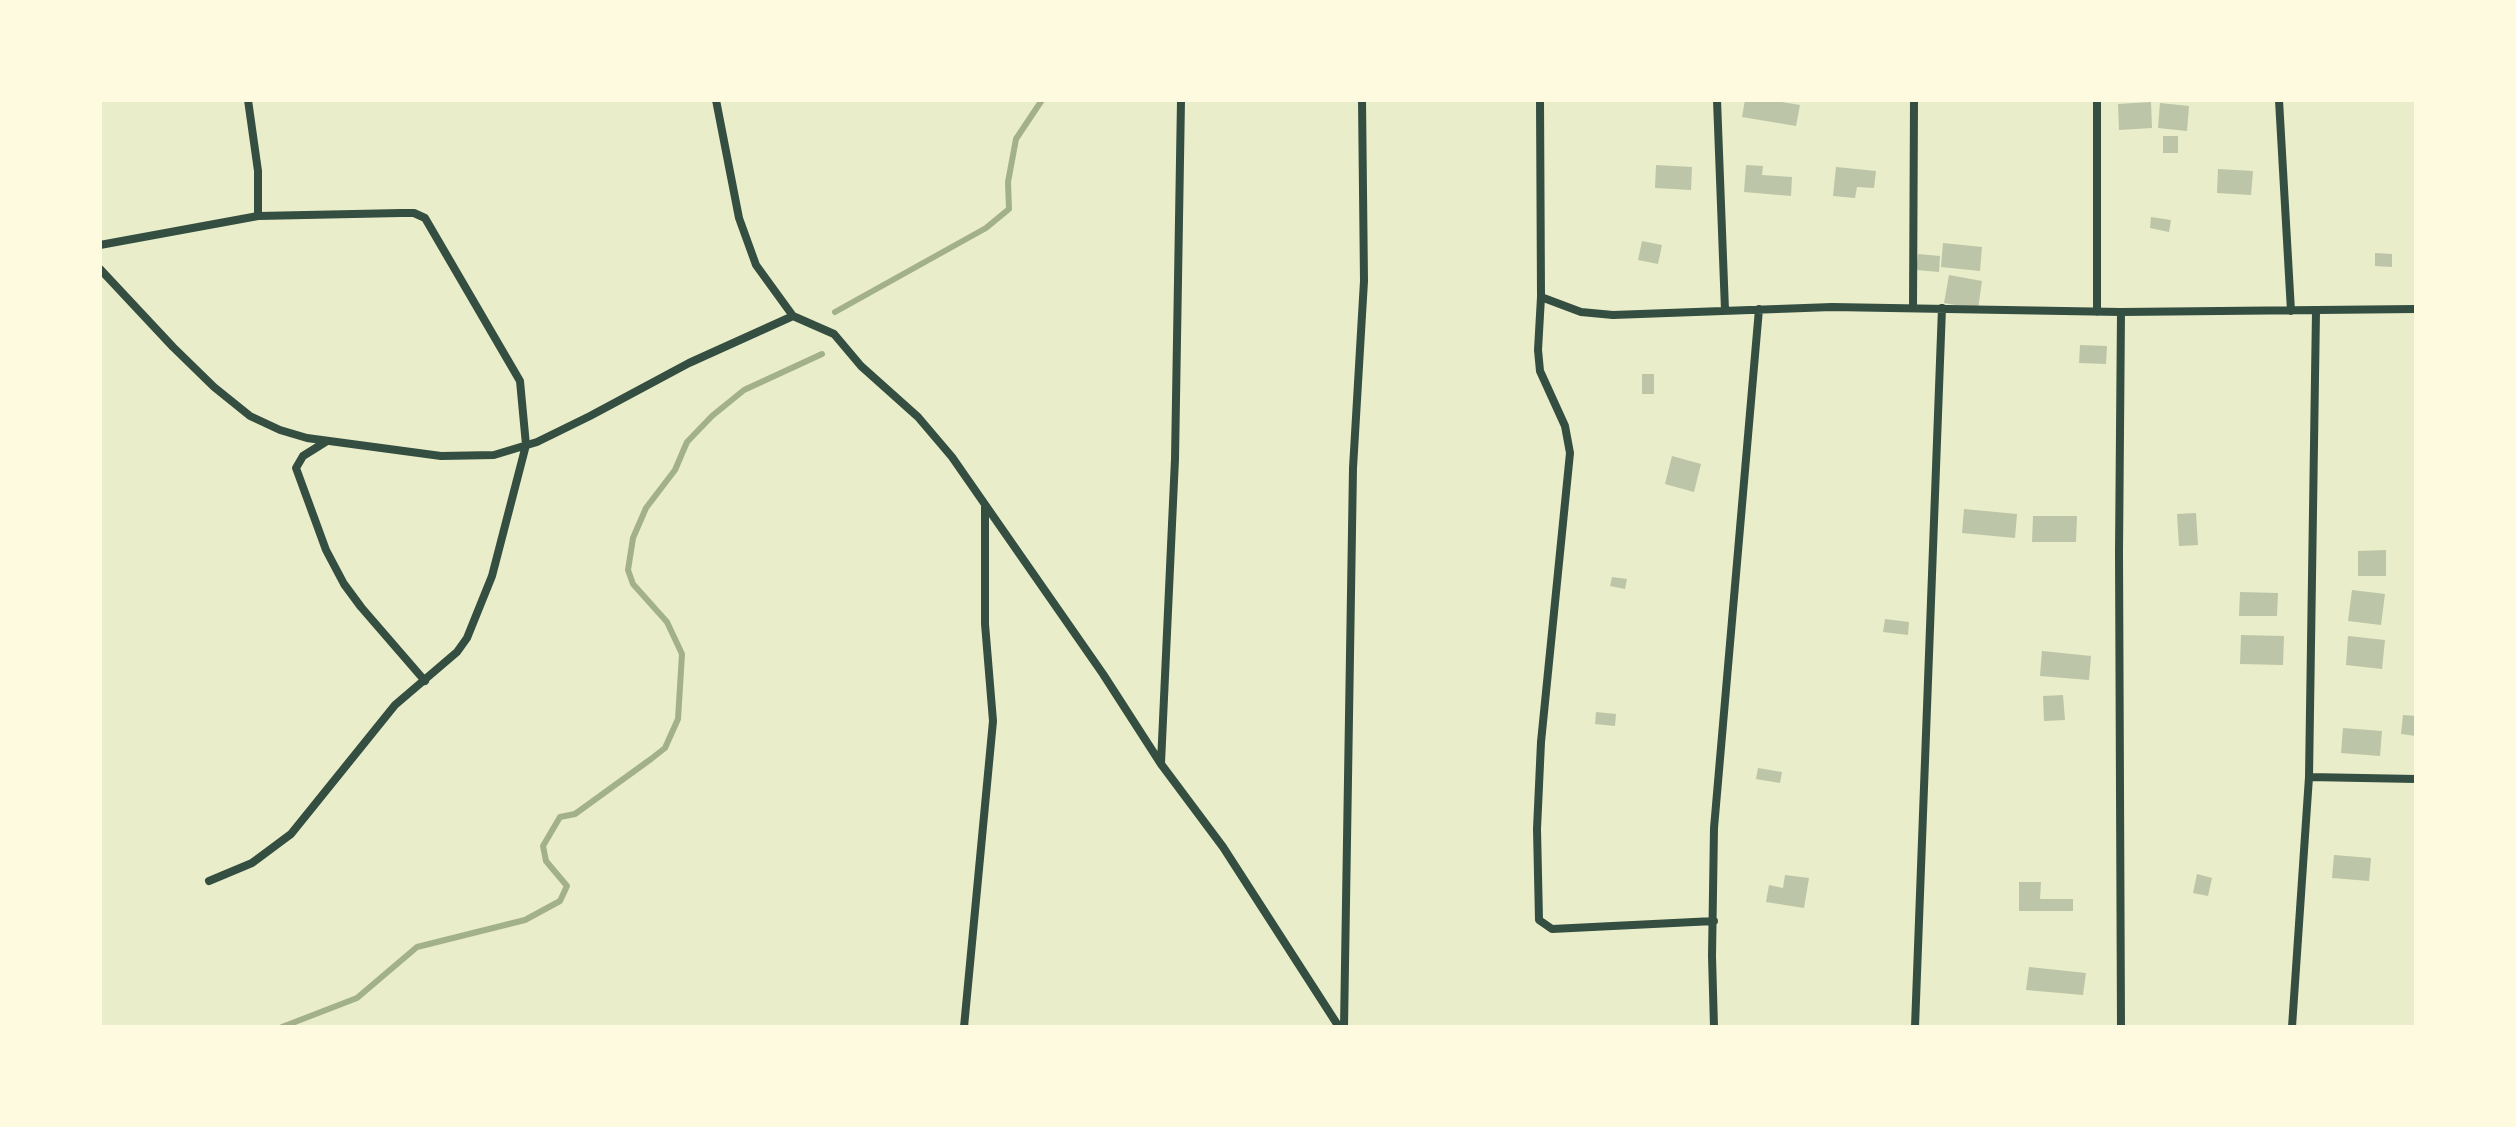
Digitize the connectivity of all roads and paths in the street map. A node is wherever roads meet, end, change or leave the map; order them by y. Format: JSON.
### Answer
{"nodes":[{"id":1,"x":248,"y":100,"type":"edge"},
{"id":2,"x":716,"y":100,"type":"edge"},
{"id":3,"x":1181,"y":100,"type":"edge"},
{"id":4,"x":1362,"y":100,"type":"edge"},
{"id":5,"x":1540,"y":100,"type":"edge"},
{"id":6,"x":1717,"y":100,"type":"edge"},
{"id":7,"x":1914,"y":100,"type":"edge"},
{"id":8,"x":2097,"y":100,"type":"edge"},
{"id":9,"x":2279,"y":100,"type":"edge"},
{"id":10,"x":258,"y":216,"type":"junction"},
{"id":11,"x":100,"y":245,"type":"edge"},
{"id":12,"x":100,"y":269,"type":"edge"},
{"id":13,"x":1541,"y":297,"type":"junction"},
{"id":14,"x":1913,"y":307,"type":"junction"},
{"id":15,"x":1942,"y":308,"type":"junction"},
{"id":16,"x":1759,"y":309,"type":"junction"},
{"id":17,"x":2416,"y":309,"type":"edge"},
{"id":18,"x":1725,"y":310,"type":"junction"},
{"id":19,"x":2291,"y":311,"type":"junction"},
{"id":20,"x":2316,"y":311,"type":"junction"},
{"id":21,"x":2097,"y":312,"type":"junction"},
{"id":22,"x":2121,"y":312,"type":"junction"},
{"id":23,"x":793,"y":316,"type":"junction"},
{"id":24,"x":328,"y":440,"type":"junction"},
{"id":25,"x":526,"y":445,"type":"junction"},
{"id":26,"x":985,"y":506,"type":"junction"},
{"id":27,"x":425,"y":681,"type":"junction"},
{"id":28,"x":1161,"y":764,"type":"junction"},
{"id":29,"x":2309,"y":777,"type":"junction"},
{"id":30,"x":2416,"y":779,"type":"edge"},
{"id":31,"x":209,"y":881,"type":"dead end"},
{"id":32,"x":1714,"y":921,"type":"junction"},
{"id":33,"x":964,"y":1027,"type":"edge"},
{"id":34,"x":1342,"y":1027,"type":"edge"},
{"id":35,"x":1714,"y":1027,"type":"edge"},
{"id":36,"x":1915,"y":1027,"type":"edge"},
{"id":37,"x":2121,"y":1027,"type":"edge"},
{"id":38,"x":2292,"y":1027,"type":"edge"}],
"edges":[{"from":1,"to":10,"type":"street"},
{"from":2,"to":23,"type":"street"},
{"from":3,"to":28,"type":"street"},
{"from":4,"to":34,"type":"street"},
{"from":5,"to":13,"type":"street"},
{"from":6,"to":18,"type":"street"},
{"from":7,"to":14,"type":"street"},
{"from":8,"to":21,"type":"street"},
{"from":9,"to":19,"type":"street"},
{"from":10,"to":11,"type":"street"},
{"from":10,"to":25,"type":"street"},
{"from":12,"to":24,"type":"street"},
{"from":13,"to":18,"type":"street"},
{"from":13,"to":32,"type":"street"},
{"from":14,"to":15,"type":"street"},
{"from":14,"to":16,"type":"street"},
{"from":15,"to":21,"type":"street"},
{"from":15,"to":36,"type":"street"},
{"from":16,"to":18,"type":"street"},
{"from":16,"to":32,"type":"street"},
{"from":17,"to":20,"type":"street"},
{"from":19,"to":20,"type":"street"},
{"from":19,"to":22,"type":"street"},
{"from":20,"to":29,"type":"street"},
{"from":21,"to":22,"type":"street"},
{"from":22,"to":37,"type":"street"},
{"from":23,"to":25,"type":"street"},
{"from":23,"to":26,"type":"street"},
{"from":24,"to":25,"type":"street"},
{"from":24,"to":27,"type":"street"},
{"from":25,"to":27,"type":"street"},
{"from":26,"to":28,"type":"street"},
{"from":26,"to":33,"type":"street"},
{"from":27,"to":31,"type":"street"},
{"from":28,"to":34,"type":"street"},
{"from":29,"to":30,"type":"street"},
{"from":29,"to":38,"type":"street"},
{"from":32,"to":35,"type":"street"}]}
